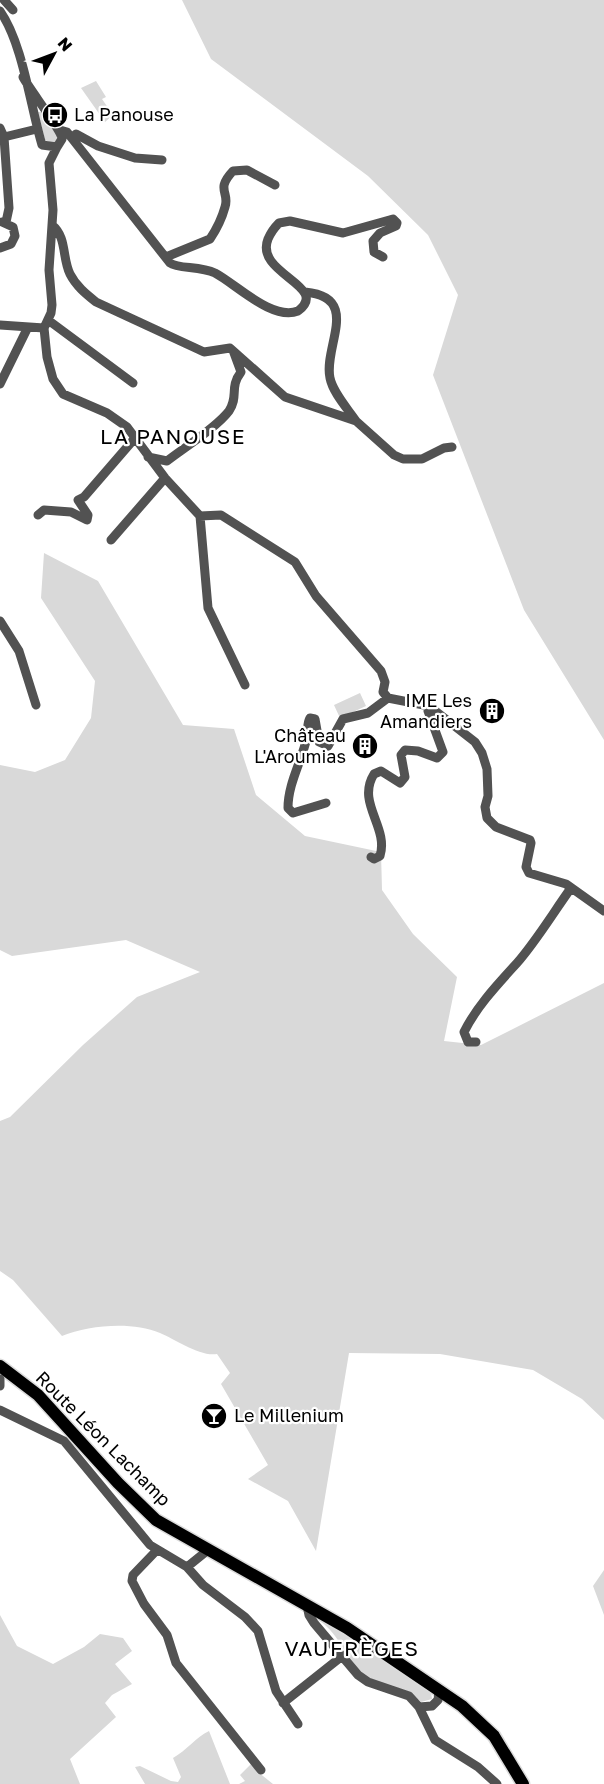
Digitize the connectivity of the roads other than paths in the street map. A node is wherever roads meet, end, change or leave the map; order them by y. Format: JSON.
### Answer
{"nodes":[{"id":1,"x":4,"y":0,"type":"edge"},
{"id":2,"x":13,"y":10,"type":"dead end"},
{"id":3,"x":1,"y":14,"type":"edge"},
{"id":4,"x":37,"y":110,"type":"junction"},
{"id":5,"x":0,"y":128,"type":"edge"},
{"id":6,"x":37,"y":129,"type":"junction"},
{"id":7,"x":4,"y":137,"type":"junction"},
{"id":8,"x":65,"y":138,"type":"junction"},
{"id":9,"x":42,"y":145,"type":"junction"},
{"id":10,"x":162,"y":160,"type":"dead end"},
{"id":11,"x":49,"y":172,"type":"junction"},
{"id":12,"x":274,"y":185,"type":"dead end"},
{"id":13,"x":3,"y":222,"type":"edge"},
{"id":14,"x":52,"y":225,"type":"junction"},
{"id":15,"x":0,"y":248,"type":"edge"},
{"id":16,"x":166,"y":257,"type":"junction"},
{"id":17,"x":383,"y":257,"type":"dead end"},
{"id":18,"x":305,"y":292,"type":"junction"},
{"id":19,"x":46,"y":324,"type":"junction"},
{"id":20,"x":0,"y":325,"type":"edge"},
{"id":21,"x":28,"y":327,"type":"junction"},
{"id":22,"x":234,"y":351,"type":"junction"},
{"id":23,"x":133,"y":383,"type":"dead end"},
{"id":24,"x":0,"y":384,"type":"edge"},
{"id":25,"x":356,"y":421,"type":"junction"},
{"id":26,"x":135,"y":438,"type":"junction"},
{"id":27,"x":453,"y":447,"type":"dead end"},
{"id":28,"x":148,"y":457,"type":"junction"},
{"id":29,"x":165,"y":478,"type":"junction"},
{"id":30,"x":38,"y":514,"type":"dead end"},
{"id":31,"x":200,"y":516,"type":"junction"},
{"id":32,"x":111,"y":540,"type":"dead end"},
{"id":33,"x":0,"y":621,"type":"edge"},
{"id":34,"x":245,"y":685,"type":"dead end"},
{"id":35,"x":388,"y":698,"type":"junction"},
{"id":36,"x":36,"y":705,"type":"dead end"},
{"id":37,"x":429,"y":705,"type":"junction"},
{"id":38,"x":326,"y":803,"type":"dead end"},
{"id":39,"x":370,"y":857,"type":"dead end"},
{"id":40,"x":571,"y":888,"type":"junction"},
{"id":41,"x":604,"y":911,"type":"edge"},
{"id":42,"x":476,"y":1042,"type":"dead end"},
{"id":43,"x":0,"y":1366,"type":"edge"},
{"id":44,"x":0,"y":1379,"type":"edge"},
{"id":45,"x":0,"y":1386,"type":"edge"},
{"id":46,"x":0,"y":1410,"type":"edge"},
{"id":47,"x":157,"y":1550,"type":"junction"},
{"id":48,"x":208,"y":1550,"type":"junction"},
{"id":49,"x":187,"y":1567,"type":"junction"},
{"id":50,"x":308,"y":1605,"type":"junction"},
{"id":51,"x":341,"y":1657,"type":"junction"},
{"id":52,"x":439,"y":1691,"type":"junction"},
{"id":53,"x":283,"y":1703,"type":"junction"},
{"id":54,"x":419,"y":1707,"type":"junction"},
{"id":55,"x":298,"y":1724,"type":"dead end"},
{"id":56,"x":261,"y":1770,"type":"dead end"},
{"id":57,"x":497,"y":1784,"type":"edge"},
{"id":58,"x":524,"y":1784,"type":"edge"}],
"edges":[{"from":1,"to":2,"type":"street"},
{"from":3,"to":4,"type":"street"},
{"from":4,"to":6,"type":"street"},
{"from":4,"to":8,"type":"street"},
{"from":5,"to":7,"type":"street"},
{"from":6,"to":7,"type":"street"},
{"from":6,"to":9,"type":"street"},
{"from":7,"to":13,"type":"street"},
{"from":8,"to":9,"type":"street"},
{"from":8,"to":10,"type":"street"},
{"from":8,"to":11,"type":"street"},
{"from":8,"to":16,"type":"street"},
{"from":9,"to":11,"type":"street"},
{"from":11,"to":14,"type":"street"},
{"from":12,"to":16,"type":"street"},
{"from":13,"to":15,"type":"street"},
{"from":14,"to":19,"type":"street"},
{"from":14,"to":22,"type":"street"},
{"from":16,"to":18,"type":"street"},
{"from":17,"to":18,"type":"street"},
{"from":18,"to":25,"type":"street"},
{"from":19,"to":21,"type":"street"},
{"from":19,"to":23,"type":"street"},
{"from":19,"to":26,"type":"street"},
{"from":20,"to":21,"type":"street"},
{"from":21,"to":24,"type":"street"},
{"from":22,"to":25,"type":"street"},
{"from":22,"to":28,"type":"street"},
{"from":25,"to":27,"type":"street"},
{"from":26,"to":28,"type":"street"},
{"from":26,"to":30,"type":"street"},
{"from":28,"to":29,"type":"street"},
{"from":29,"to":31,"type":"street"},
{"from":29,"to":32,"type":"street"},
{"from":31,"to":34,"type":"street"},
{"from":31,"to":35,"type":"street"},
{"from":33,"to":36,"type":"street"},
{"from":35,"to":37,"type":"street"},
{"from":35,"to":38,"type":"street"},
{"from":37,"to":39,"type":"street"},
{"from":37,"to":40,"type":"street"},
{"from":40,"to":41,"type":"street"},
{"from":40,"to":42,"type":"street"},
{"from":43,"to":48,"type":"main road","name":"Route Léon Lachamp"},
{"from":44,"to":45,"type":"street"},
{"from":46,"to":47,"type":"street"},
{"from":47,"to":49,"type":"street"},
{"from":47,"to":56,"type":"street"},
{"from":48,"to":49,"type":"street"},
{"from":48,"to":50,"type":"main road","name":"Route Léon Lachamp"},
{"from":49,"to":53,"type":"street"},
{"from":50,"to":51,"type":"street"},
{"from":50,"to":52,"type":"main road","name":"Route Léon Lachamp"},
{"from":51,"to":53,"type":"street"},
{"from":51,"to":54,"type":"street"},
{"from":52,"to":54,"type":"street"},
{"from":52,"to":58,"type":"main road","name":"Route Léon Lachamp"},
{"from":53,"to":55,"type":"street"},
{"from":54,"to":57,"type":"street"}]}
